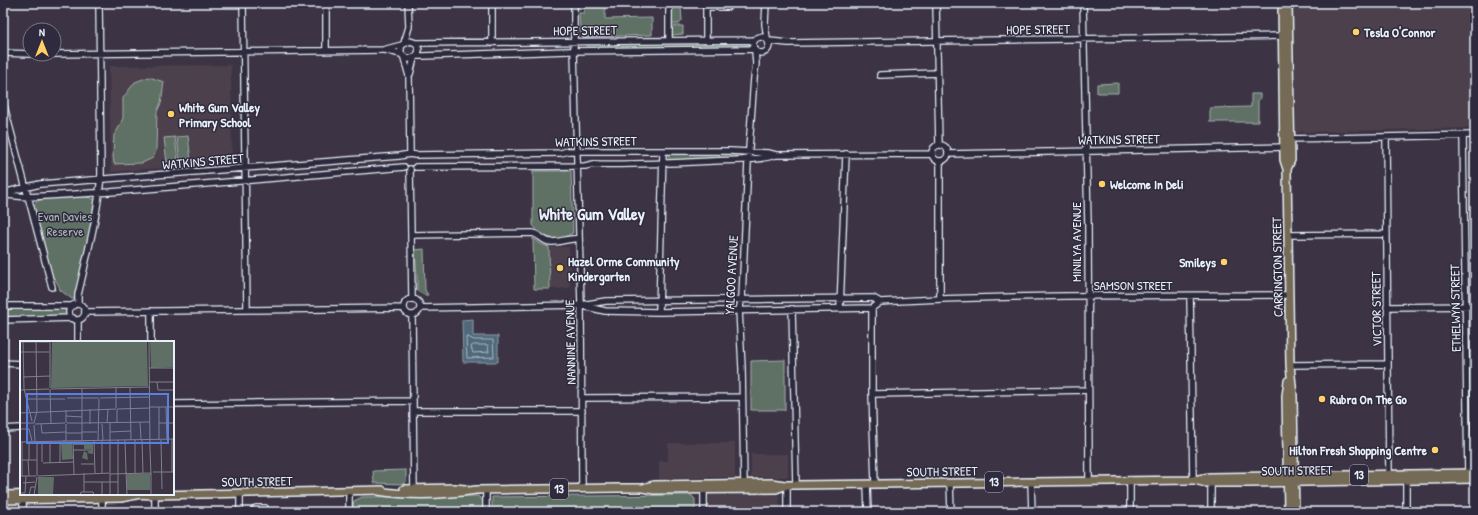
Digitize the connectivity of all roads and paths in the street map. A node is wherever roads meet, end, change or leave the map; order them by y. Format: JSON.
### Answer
{"nodes":[{"id":1,"x":99,"y":3,"type":"edge"},
{"id":2,"x":243,"y":3,"type":"edge"},
{"id":3,"x":326,"y":3,"type":"edge"},
{"id":4,"x":408,"y":3,"type":"edge"},
{"id":5,"x":492,"y":3,"type":"edge"},
{"id":6,"x":574,"y":3,"type":"edge"},
{"id":7,"x":671,"y":3,"type":"edge"},
{"id":8,"x":728,"y":3,"type":"edge"},
{"id":9,"x":766,"y":3,"type":"edge"},
{"id":10,"x":936,"y":3,"type":"edge"},
{"id":11,"x":1083,"y":3,"type":"edge"},
{"id":12,"x":1282,"y":3,"type":"edge"},
{"id":13,"x":1288,"y":3,"type":"edge"},
{"id":14,"x":765,"y":24,"type":"junction"},
{"id":15,"x":409,"y":27,"type":"junction"},
{"id":16,"x":760,"y":36,"type":"junction"},
{"id":17,"x":1286,"y":36,"type":"junction"},
{"id":18,"x":1084,"y":39,"type":"junction"},
{"id":19,"x":669,"y":40,"type":"junction"},
{"id":20,"x":706,"y":40,"type":"junction"},
{"id":21,"x":754,"y":40,"type":"junction"},
{"id":22,"x":768,"y":40,"type":"junction"},
{"id":23,"x":574,"y":41,"type":"junction"},
{"id":24,"x":937,"y":42,"type":"junction"},
{"id":25,"x":415,"y":43,"type":"junction"},
{"id":26,"x":492,"y":43,"type":"junction"},
{"id":27,"x":788,"y":43,"type":"junction"},
{"id":28,"x":403,"y":44,"type":"junction"},
{"id":29,"x":769,"y":48,"type":"junction"},
{"id":30,"x":326,"y":50,"type":"junction"},
{"id":31,"x":383,"y":50,"type":"junction"},
{"id":32,"x":754,"y":50,"type":"junction"},
{"id":33,"x":574,"y":51,"type":"junction"},
{"id":34,"x":243,"y":52,"type":"junction"},
{"id":35,"x":3,"y":53,"type":"edge"},
{"id":36,"x":100,"y":53,"type":"junction"},
{"id":37,"x":763,"y":53,"type":"junction"},
{"id":38,"x":22,"y":54,"type":"edge"},
{"id":39,"x":62,"y":54,"type":"edge"},
{"id":40,"x":403,"y":56,"type":"junction"},
{"id":41,"x":415,"y":57,"type":"junction"},
{"id":42,"x":756,"y":64,"type":"junction"},
{"id":43,"x":938,"y":73,"type":"junction"},
{"id":44,"x":880,"y":75,"type":"dead end"},
{"id":45,"x":409,"y":76,"type":"junction"},
{"id":46,"x":3,"y":102,"type":"edge"},
{"id":47,"x":1475,"y":135,"type":"edge"},
{"id":48,"x":1463,"y":136,"type":"junction"},
{"id":49,"x":1386,"y":137,"type":"junction"},
{"id":50,"x":1287,"y":139,"type":"junction"},
{"id":51,"x":938,"y":145,"type":"junction"},
{"id":52,"x":1287,"y":148,"type":"junction"},
{"id":53,"x":1086,"y":150,"type":"junction"},
{"id":54,"x":663,"y":151,"type":"junction"},
{"id":55,"x":577,"y":152,"type":"junction"},
{"id":56,"x":749,"y":152,"type":"junction"},
{"id":57,"x":846,"y":154,"type":"junction"},
{"id":58,"x":931,"y":154,"type":"junction"},
{"id":59,"x":948,"y":154,"type":"junction"},
{"id":60,"x":410,"y":155,"type":"junction"},
{"id":61,"x":776,"y":155,"type":"junction"},
{"id":62,"x":748,"y":160,"type":"junction"},
{"id":63,"x":940,"y":162,"type":"junction"},
{"id":64,"x":663,"y":164,"type":"junction"},
{"id":65,"x":577,"y":166,"type":"junction"},
{"id":66,"x":404,"y":167,"type":"junction"},
{"id":67,"x":246,"y":168,"type":"junction"},
{"id":68,"x":413,"y":168,"type":"junction"},
{"id":69,"x":101,"y":180,"type":"junction"},
{"id":70,"x":245,"y":180,"type":"junction"},
{"id":71,"x":26,"y":187,"type":"junction"},
{"id":72,"x":100,"y":192,"type":"junction"},
{"id":73,"x":3,"y":194,"type":"edge"},
{"id":74,"x":28,"y":197,"type":"junction"},
{"id":75,"x":1387,"y":234,"type":"junction"},
{"id":76,"x":411,"y":235,"type":"junction"},
{"id":77,"x":1289,"y":235,"type":"junction"},
{"id":78,"x":579,"y":239,"type":"junction"},
{"id":79,"x":52,"y":287,"type":"dead end"},
{"id":80,"x":1289,"y":295,"type":"junction"},
{"id":81,"x":1088,"y":296,"type":"junction"},
{"id":82,"x":1190,"y":296,"type":"junction"},
{"id":83,"x":742,"y":298,"type":"junction"},
{"id":84,"x":840,"y":298,"type":"junction"},
{"id":85,"x":412,"y":299,"type":"junction"},
{"id":86,"x":940,"y":299,"type":"junction"},
{"id":87,"x":660,"y":301,"type":"junction"},
{"id":88,"x":880,"y":302,"type":"junction"},
{"id":89,"x":75,"y":305,"type":"junction"},
{"id":90,"x":581,"y":305,"type":"junction"},
{"id":91,"x":3,"y":306,"type":"edge"},
{"id":92,"x":1466,"y":306,"type":"junction"},
{"id":93,"x":1475,"y":306,"type":"edge"},
{"id":94,"x":1388,"y":307,"type":"junction"},
{"id":95,"x":404,"y":308,"type":"junction"},
{"id":96,"x":420,"y":308,"type":"junction"},
{"id":97,"x":840,"y":308,"type":"junction"},
{"id":98,"x":872,"y":308,"type":"junction"},
{"id":99,"x":247,"y":309,"type":"junction"},
{"id":100,"x":792,"y":309,"type":"junction"},
{"id":101,"x":739,"y":310,"type":"junction"},
{"id":102,"x":150,"y":311,"type":"junction"},
{"id":103,"x":85,"y":312,"type":"junction"},
{"id":104,"x":659,"y":312,"type":"junction"},
{"id":105,"x":412,"y":315,"type":"junction"},
{"id":106,"x":75,"y":319,"type":"junction"},
{"id":107,"x":3,"y":320,"type":"edge"},
{"id":108,"x":78,"y":341,"type":"edge"},
{"id":109,"x":151,"y":341,"type":"edge"},
{"id":110,"x":3,"y":363,"type":"edge"},
{"id":111,"x":20,"y":364,"type":"edge"},
{"id":112,"x":1388,"y":364,"type":"junction"},
{"id":113,"x":1290,"y":365,"type":"junction"},
{"id":114,"x":1088,"y":390,"type":"junction"},
{"id":115,"x":872,"y":394,"type":"junction"},
{"id":116,"x":742,"y":397,"type":"junction"},
{"id":117,"x":582,"y":398,"type":"junction"},
{"id":118,"x":413,"y":401,"type":"junction"},
{"id":119,"x":174,"y":404,"type":"edge"},
{"id":120,"x":414,"y":411,"type":"junction"},
{"id":121,"x":582,"y":411,"type":"junction"},
{"id":122,"x":20,"y":428,"type":"edge"},
{"id":123,"x":3,"y":429,"type":"edge"},
{"id":124,"x":1472,"y":476,"type":"edge"},
{"id":125,"x":1406,"y":477,"type":"junction"},
{"id":126,"x":1389,"y":478,"type":"junction"},
{"id":127,"x":1291,"y":479,"type":"junction"},
{"id":128,"x":1130,"y":480,"type":"junction"},
{"id":129,"x":1193,"y":480,"type":"junction"},
{"id":130,"x":1211,"y":480,"type":"junction"},
{"id":131,"x":1089,"y":481,"type":"junction"},
{"id":132,"x":1031,"y":482,"type":"junction"},
{"id":133,"x":950,"y":483,"type":"junction"},
{"id":134,"x":868,"y":484,"type":"junction"},
{"id":135,"x":875,"y":484,"type":"junction"},
{"id":136,"x":787,"y":485,"type":"junction"},
{"id":137,"x":796,"y":485,"type":"junction"},
{"id":138,"x":744,"y":486,"type":"junction"},
{"id":139,"x":704,"y":487,"type":"junction"},
{"id":140,"x":582,"y":488,"type":"junction"},
{"id":141,"x":486,"y":490,"type":"junction"},
{"id":142,"x":349,"y":491,"type":"junction"},
{"id":143,"x":415,"y":491,"type":"junction"},
{"id":144,"x":240,"y":493,"type":"junction"},
{"id":145,"x":3,"y":495,"type":"edge"},
{"id":146,"x":42,"y":495,"type":"edge"},
{"id":147,"x":132,"y":495,"type":"edge"},
{"id":148,"x":155,"y":495,"type":"edge"},
{"id":149,"x":174,"y":495,"type":"edge"},
{"id":150,"x":102,"y":496,"type":"edge"},
{"id":151,"x":23,"y":497,"type":"edge"},
{"id":152,"x":3,"y":500,"type":"edge"},
{"id":153,"x":265,"y":508,"type":"dead end"},
{"id":154,"x":23,"y":512,"type":"edge"},
{"id":155,"x":102,"y":512,"type":"edge"},
{"id":156,"x":155,"y":512,"type":"edge"},
{"id":157,"x":240,"y":512,"type":"edge"},
{"id":158,"x":252,"y":512,"type":"edge"},
{"id":159,"x":349,"y":512,"type":"edge"},
{"id":160,"x":486,"y":512,"type":"edge"},
{"id":161,"x":704,"y":512,"type":"edge"},
{"id":162,"x":787,"y":512,"type":"edge"},
{"id":163,"x":868,"y":512,"type":"edge"},
{"id":164,"x":951,"y":512,"type":"edge"},
{"id":165,"x":1032,"y":512,"type":"edge"},
{"id":166,"x":1130,"y":512,"type":"edge"},
{"id":167,"x":1212,"y":512,"type":"edge"},
{"id":168,"x":1288,"y":512,"type":"edge"},
{"id":169,"x":1295,"y":512,"type":"edge"},
{"id":170,"x":1406,"y":512,"type":"edge"}],
"edges":[{"from":1,"to":36,"type":"street"},
{"from":2,"to":34,"type":"street"},
{"from":3,"to":30,"type":"street"},
{"from":4,"to":15,"type":"street"},
{"from":5,"to":26,"type":"street"},
{"from":6,"to":23,"type":"street","name":"NANNINE AVENUE"},
{"from":7,"to":19,"type":"street"},
{"from":8,"to":20,"type":"street"},
{"from":9,"to":14,"type":"street"},
{"from":10,"to":24,"type":"street"},
{"from":11,"to":18,"type":"street","name":"MINILYA AVENUE"},
{"from":12,"to":17,"type":"main road","name":"CARRINGTON STREET"},
{"from":13,"to":17,"type":"main road","name":"CARRINGTON STREET"},
{"from":14,"to":16,"type":"street"},
{"from":14,"to":22,"type":"street"},
{"from":15,"to":25,"type":"street"},
{"from":15,"to":28,"type":"street"},
{"from":16,"to":21,"type":"street"},
{"from":16,"to":22,"type":"street"},
{"from":17,"to":18,"type":"street","name":"HOPE STREET"},
{"from":17,"to":50,"type":"main road","name":"CARRINGTON STREET"},
{"from":18,"to":24,"type":"street","name":"HOPE STREET"},
{"from":18,"to":53,"type":"street","name":"MINILYA AVENUE"},
{"from":19,"to":20,"type":"street","name":"HOPE STREET"},
{"from":19,"to":23,"type":"street","name":"HOPE STREET"},
{"from":20,"to":21,"type":"street","name":"HOPE STREET"},
{"from":21,"to":32,"type":"street"},
{"from":22,"to":27,"type":"street","name":"HOPE STREET"},
{"from":22,"to":29,"type":"street"},
{"from":23,"to":26,"type":"street","name":"HOPE STREET"},
{"from":23,"to":33,"type":"street","name":"NANNINE AVENUE"},
{"from":24,"to":27,"type":"street","name":"HOPE STREET"},
{"from":24,"to":43,"type":"street"},
{"from":25,"to":26,"type":"street","name":"HOPE STREET"},
{"from":25,"to":28,"type":"street"},
{"from":25,"to":41,"type":"street"},
{"from":27,"to":29,"type":"street","name":"HOPE STREET"},
{"from":28,"to":31,"type":"street"},
{"from":28,"to":40,"type":"street"},
{"from":29,"to":37,"type":"street"},
{"from":30,"to":31,"type":"street"},
{"from":30,"to":34,"type":"street"},
{"from":31,"to":40,"type":"street"},
{"from":32,"to":33,"type":"street","name":"HOPE STREET"},
{"from":32,"to":37,"type":"street"},
{"from":32,"to":42,"type":"street","name":"YALGOO AVENUE"},
{"from":33,"to":41,"type":"street","name":"HOPE STREET"},
{"from":33,"to":55,"type":"street","name":"NANNINE AVENUE"},
{"from":34,"to":36,"type":"street"},
{"from":34,"to":67,"type":"street"},
{"from":35,"to":38,"type":"street"},
{"from":36,"to":39,"type":"street"},
{"from":36,"to":69,"type":"street"},
{"from":37,"to":42,"type":"street","name":"YALGOO AVENUE"},
{"from":40,"to":41,"type":"street"},
{"from":40,"to":45,"type":"street"},
{"from":41,"to":45,"type":"street"},
{"from":42,"to":56,"type":"street","name":"YALGOO AVENUE"},
{"from":43,"to":44,"type":"street"},
{"from":43,"to":51,"type":"street"},
{"from":45,"to":60,"type":"street"},
{"from":46,"to":71,"type":"street"},
{"from":47,"to":48,"type":"street"},
{"from":48,"to":49,"type":"street"},
{"from":48,"to":92,"type":"street","name":"ETHELWYN STREET"},
{"from":49,"to":50,"type":"street"},
{"from":49,"to":75,"type":"street","name":"VICTOR STREET"},
{"from":50,"to":52,"type":"main road","name":"CARRINGTON STREET"},
{"from":51,"to":58,"type":"street"},
{"from":51,"to":59,"type":"street"},
{"from":52,"to":53,"type":"street","name":"WATKINS STREET"},
{"from":52,"to":77,"type":"main road","name":"CARRINGTON STREET"},
{"from":53,"to":59,"type":"street","name":"WATKINS STREET"},
{"from":53,"to":81,"type":"street","name":"MINILYA AVENUE"},
{"from":54,"to":55,"type":"street","name":"WATKINS STREET"},
{"from":54,"to":56,"type":"street","name":"WATKINS STREET"},
{"from":54,"to":64,"type":"street"},
{"from":55,"to":60,"type":"street","name":"WATKINS STREET"},
{"from":55,"to":65,"type":"street","name":"NANNINE AVENUE"},
{"from":56,"to":61,"type":"street","name":"WATKINS STREET"},
{"from":56,"to":62,"type":"street","name":"YALGOO AVENUE"},
{"from":57,"to":58,"type":"street","name":"WATKINS STREET"},
{"from":57,"to":61,"type":"street","name":"WATKINS STREET"},
{"from":57,"to":84,"type":"street"},
{"from":58,"to":63,"type":"street"},
{"from":59,"to":63,"type":"street"},
{"from":60,"to":66,"type":"street"},
{"from":60,"to":67,"type":"street","name":"WATKINS STREET"},
{"from":60,"to":68,"type":"street"},
{"from":61,"to":62,"type":"street","name":"WATKINS STREET"},
{"from":62,"to":64,"type":"street","name":"WATKINS STREET"},
{"from":62,"to":83,"type":"street","name":"YALGOO AVENUE"},
{"from":63,"to":86,"type":"street"},
{"from":64,"to":65,"type":"street","name":"WATKINS STREET"},
{"from":64,"to":87,"type":"street"},
{"from":65,"to":68,"type":"street","name":"WATKINS STREET"},
{"from":65,"to":78,"type":"street","name":"NANNINE AVENUE"},
{"from":66,"to":68,"type":"street"},
{"from":66,"to":70,"type":"street","name":"WATKINS STREET"},
{"from":67,"to":69,"type":"street","name":"WATKINS STREET"},
{"from":67,"to":70,"type":"street"},
{"from":68,"to":76,"type":"street"},
{"from":69,"to":71,"type":"street","name":"WATKINS STREET"},
{"from":69,"to":72,"type":"street"},
{"from":70,"to":72,"type":"street","name":"WATKINS STREET"},
{"from":70,"to":99,"type":"street"},
{"from":71,"to":73,"type":"street","name":"WATKINS STREET"},
{"from":71,"to":74,"type":"street"},
{"from":72,"to":74,"type":"street","name":"WATKINS STREET"},
{"from":72,"to":89,"type":"street"},
{"from":73,"to":74,"type":"street","name":"WATKINS STREET"},
{"from":74,"to":79,"type":"street"},
{"from":75,"to":77,"type":"street"},
{"from":75,"to":94,"type":"street","name":"VICTOR STREET"},
{"from":76,"to":78,"type":"street"},
{"from":76,"to":85,"type":"street"},
{"from":77,"to":80,"type":"main road","name":"CARRINGTON STREET"},
{"from":78,"to":90,"type":"street","name":"NANNINE AVENUE"},
{"from":80,"to":82,"type":"street","name":"SAMSON STREET"},
{"from":80,"to":113,"type":"main road","name":"CARRINGTON STREET"},
{"from":81,"to":82,"type":"street","name":"SAMSON STREET"},
{"from":81,"to":86,"type":"street","name":"SAMSON STREET"},
{"from":81,"to":114,"type":"street","name":"MINILYA AVENUE"},
{"from":82,"to":129,"type":"street"},
{"from":83,"to":84,"type":"street","name":"SAMSON STREET"},
{"from":83,"to":87,"type":"street","name":"SAMSON STREET"},
{"from":83,"to":101,"type":"street","name":"YALGOO AVENUE"},
{"from":84,"to":88,"type":"street","name":"SAMSON STREET"},
{"from":84,"to":97,"type":"street"},
{"from":85,"to":95,"type":"street"},
{"from":85,"to":96,"type":"street"},
{"from":86,"to":88,"type":"street","name":"SAMSON STREET"},
{"from":87,"to":90,"type":"street","name":"SAMSON STREET"},
{"from":87,"to":104,"type":"street"},
{"from":88,"to":98,"type":"street"},
{"from":89,"to":91,"type":"street"},
{"from":89,"to":103,"type":"street"},
{"from":89,"to":106,"type":"street"},
{"from":90,"to":96,"type":"street","name":"SAMSON STREET"},
{"from":90,"to":104,"type":"street","name":"SAMSON STREET"},
{"from":90,"to":117,"type":"street","name":"NANNINE AVENUE"},
{"from":92,"to":93,"type":"street"},
{"from":92,"to":94,"type":"street"},
{"from":92,"to":124,"type":"street","name":"ETHELWYN STREET"},
{"from":94,"to":112,"type":"street","name":"VICTOR STREET"},
{"from":95,"to":99,"type":"street"},
{"from":95,"to":105,"type":"street"},
{"from":96,"to":105,"type":"street"},
{"from":97,"to":98,"type":"street","name":"SAMSON STREET"},
{"from":97,"to":100,"type":"street","name":"SAMSON STREET"},
{"from":98,"to":115,"type":"street"},
{"from":99,"to":102,"type":"street"},
{"from":100,"to":101,"type":"street","name":"SAMSON STREET"},
{"from":100,"to":137,"type":"street"},
{"from":101,"to":104,"type":"street","name":"SAMSON STREET"},
{"from":101,"to":116,"type":"street","name":"YALGOO AVENUE"},
{"from":102,"to":103,"type":"street"},
{"from":102,"to":109,"type":"street"},
{"from":103,"to":106,"type":"street"},
{"from":105,"to":118,"type":"street"},
{"from":106,"to":107,"type":"street"},
{"from":106,"to":108,"type":"street"},
{"from":110,"to":111,"type":"street"},
{"from":112,"to":113,"type":"street"},
{"from":112,"to":126,"type":"street","name":"VICTOR STREET"},
{"from":113,"to":127,"type":"main road","name":"CARRINGTON STREET"},
{"from":114,"to":115,"type":"street"},
{"from":114,"to":131,"type":"street","name":"MINILYA AVENUE"},
{"from":115,"to":135,"type":"street"},
{"from":116,"to":117,"type":"street"},
{"from":116,"to":138,"type":"street","name":"YALGOO AVENUE"},
{"from":117,"to":121,"type":"street","name":"NANNINE AVENUE"},
{"from":118,"to":119,"type":"street"},
{"from":118,"to":120,"type":"street"},
{"from":120,"to":121,"type":"street"},
{"from":120,"to":143,"type":"street"},
{"from":121,"to":140,"type":"street","name":"NANNINE AVENUE"},
{"from":122,"to":123,"type":"street"},
{"from":124,"to":125,"type":"main road","name":"SOUTH STREET","number":"13"},
{"from":125,"to":126,"type":"main road","name":"SOUTH STREET","number":"13"},
{"from":125,"to":170,"type":"street"},
{"from":126,"to":127,"type":"main road","name":"SOUTH STREET","number":"13"},
{"from":127,"to":130,"type":"main road","name":"SOUTH STREET","number":"13"},
{"from":127,"to":168,"type":"main road","name":"CARRINGTON STREET"},
{"from":127,"to":169,"type":"main road","name":"CARRINGTON STREET"},
{"from":128,"to":129,"type":"main road","name":"SOUTH STREET","number":"13"},
{"from":128,"to":131,"type":"main road","name":"SOUTH STREET","number":"13"},
{"from":128,"to":166,"type":"street"},
{"from":129,"to":130,"type":"main road","name":"SOUTH STREET","number":"13"},
{"from":130,"to":167,"type":"street"},
{"from":131,"to":132,"type":"main road","name":"SOUTH STREET","number":"13"},
{"from":132,"to":133,"type":"main road","name":"SOUTH STREET","number":"13"},
{"from":132,"to":165,"type":"street"},
{"from":133,"to":135,"type":"main road","name":"SOUTH STREET","number":"13"},
{"from":133,"to":164,"type":"street"},
{"from":134,"to":135,"type":"main road","name":"SOUTH STREET","number":"13"},
{"from":134,"to":137,"type":"main road","name":"SOUTH STREET","number":"13"},
{"from":134,"to":163,"type":"street"},
{"from":136,"to":137,"type":"main road","name":"SOUTH STREET","number":"13"},
{"from":136,"to":138,"type":"main road","name":"SOUTH STREET","number":"13"},
{"from":136,"to":162,"type":"street"},
{"from":138,"to":139,"type":"main road","name":"SOUTH STREET","number":"13"},
{"from":139,"to":140,"type":"main road","name":"SOUTH STREET","number":"13"},
{"from":139,"to":161,"type":"street"},
{"from":140,"to":141,"type":"main road","name":"SOUTH STREET","number":"13"},
{"from":141,"to":143,"type":"main road","name":"SOUTH STREET","number":"13"},
{"from":141,"to":160,"type":"street"},
{"from":142,"to":143,"type":"main road","name":"SOUTH STREET","number":"13"},
{"from":142,"to":144,"type":"main road","name":"SOUTH STREET","number":"13"},
{"from":142,"to":159,"type":"street"},
{"from":144,"to":149,"type":"main road","name":"SOUTH STREET","number":"13"},
{"from":144,"to":157,"type":"street"},
{"from":145,"to":151,"type":"main road","name":"SOUTH STREET","number":"13"},
{"from":146,"to":151,"type":"main road","name":"SOUTH STREET","number":"13"},
{"from":147,"to":150,"type":"main road","name":"SOUTH STREET","number":"13"},
{"from":148,"to":156,"type":"street"},
{"from":150,"to":151,"type":"main road","name":"SOUTH STREET","number":"13"},
{"from":150,"to":155,"type":"street"},
{"from":151,"to":152,"type":"main road","name":"SOUTH STREET","number":"13"},
{"from":151,"to":154,"type":"street"},
{"from":153,"to":158,"type":"street"}]}
